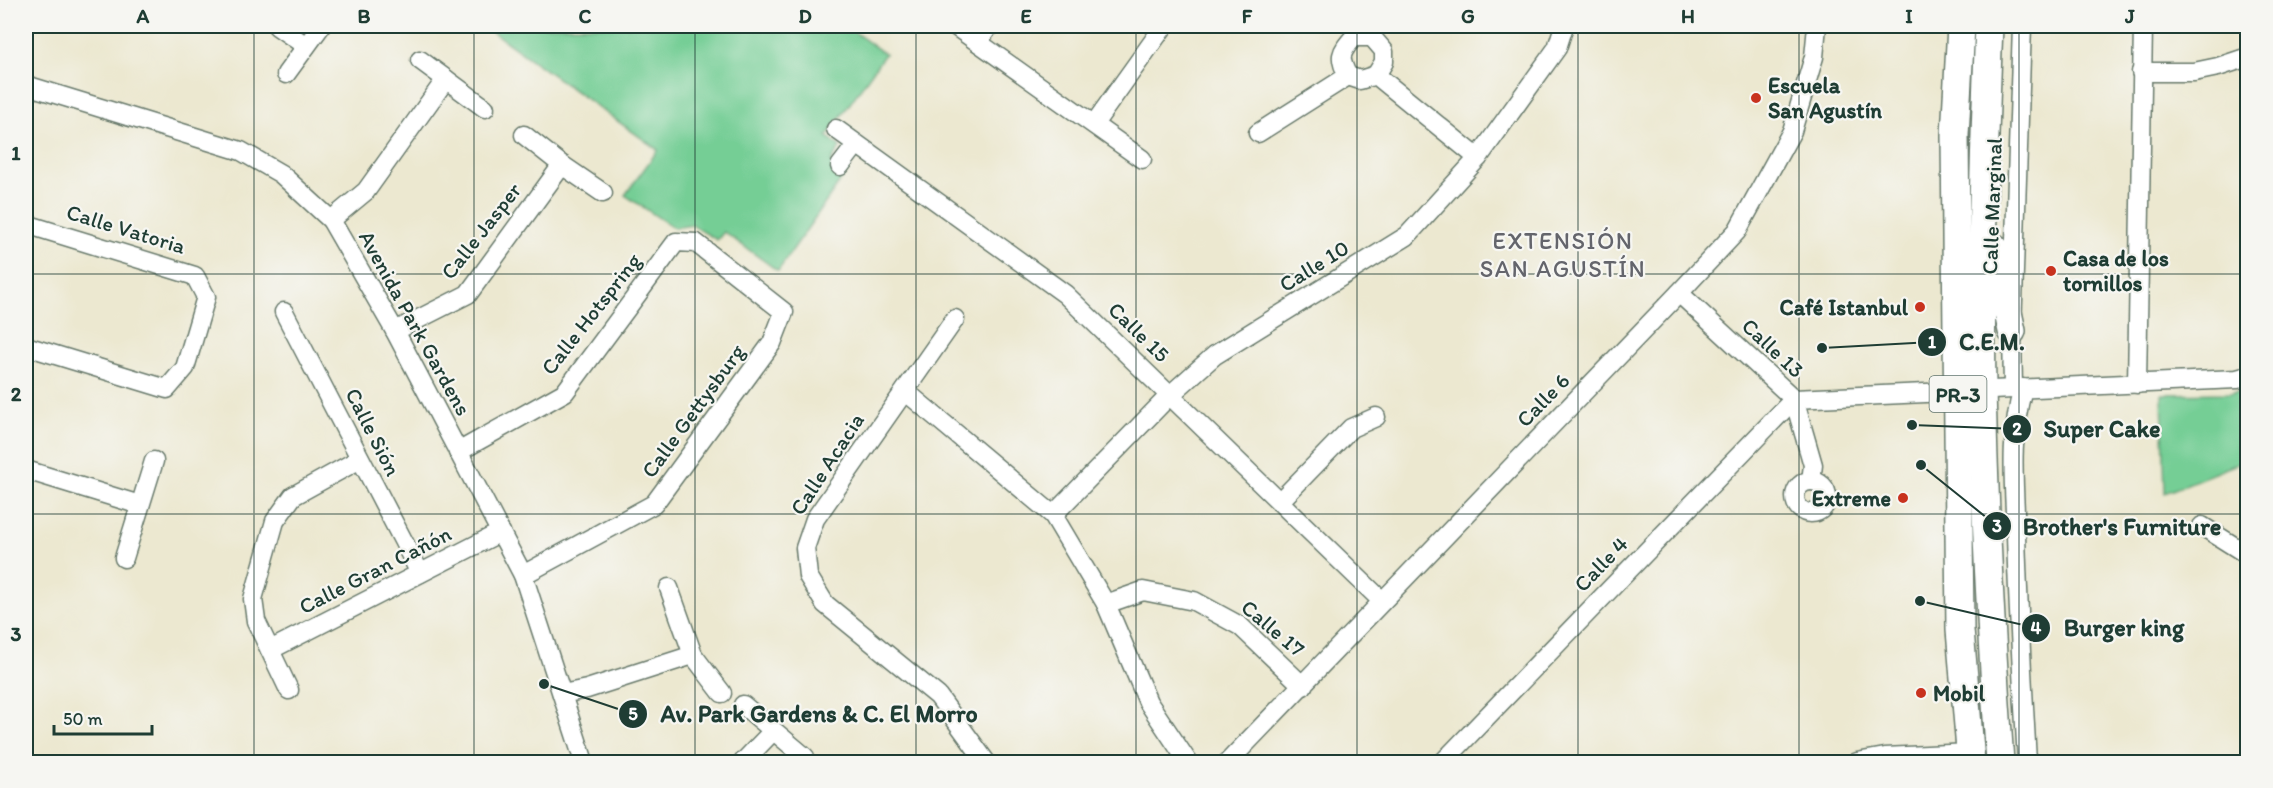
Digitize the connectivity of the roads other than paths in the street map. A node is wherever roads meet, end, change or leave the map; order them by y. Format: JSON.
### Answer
{"nodes":[{"id":1,"x":277,"y":26,"type":"edge"},
{"id":2,"x":321,"y":26,"type":"edge"},
{"id":3,"x":955,"y":26,"type":"edge"},
{"id":4,"x":989,"y":26,"type":"edge"},
{"id":5,"x":1164,"y":26,"type":"edge"},
{"id":6,"x":1564,"y":26,"type":"edge"},
{"id":7,"x":1817,"y":26,"type":"edge"},
{"id":8,"x":1960,"y":26,"type":"edge"},
{"id":9,"x":1989,"y":26,"type":"edge"},
{"id":10,"x":2022,"y":26,"type":"edge"},
{"id":11,"x":2143,"y":26,"type":"edge"},
{"id":12,"x":978,"y":42,"type":"junction"},
{"id":13,"x":306,"y":46,"type":"junction"},
{"id":14,"x":2247,"y":57,"type":"edge"},
{"id":15,"x":420,"y":60,"type":"dead end"},
{"id":16,"x":2141,"y":72,"type":"junction"},
{"id":17,"x":286,"y":74,"type":"dead end"},
{"id":18,"x":1376,"y":75,"type":"junction"},
{"id":19,"x":1348,"y":76,"type":"junction"},
{"id":20,"x":446,"y":79,"type":"junction"},
{"id":21,"x":26,"y":85,"type":"edge"},
{"id":22,"x":485,"y":108,"type":"dead end"},
{"id":23,"x":1094,"y":124,"type":"junction"},
{"id":24,"x":836,"y":129,"type":"dead end"},
{"id":25,"x":1258,"y":133,"type":"dead end"},
{"id":26,"x":524,"y":135,"type":"dead end"},
{"id":27,"x":856,"y":145,"type":"junction"},
{"id":28,"x":1478,"y":158,"type":"junction"},
{"id":29,"x":1142,"y":159,"type":"dead end"},
{"id":30,"x":562,"y":165,"type":"junction"},
{"id":31,"x":840,"y":166,"type":"dead end"},
{"id":32,"x":603,"y":193,"type":"dead end"},
{"id":33,"x":1983,"y":208,"type":"junction"},
{"id":34,"x":331,"y":220,"type":"junction"},
{"id":35,"x":26,"y":224,"type":"edge"},
{"id":36,"x":696,"y":243,"type":"joint"},
{"id":37,"x":1679,"y":293,"type":"junction"},
{"id":38,"x":284,"y":312,"type":"dead end"},
{"id":39,"x":955,"y":319,"type":"dead end"},
{"id":40,"x":2012,"y":331,"type":"junction"},
{"id":41,"x":395,"y":332,"type":"junction"},
{"id":42,"x":26,"y":346,"type":"edge"},
{"id":43,"x":2247,"y":376,"type":"edge"},
{"id":44,"x":2137,"y":384,"type":"junction"},
{"id":45,"x":2018,"y":388,"type":"junction"},
{"id":46,"x":1970,"y":390,"type":"junction"},
{"id":47,"x":905,"y":391,"type":"junction"},
{"id":48,"x":1170,"y":395,"type":"junction"},
{"id":49,"x":1794,"y":399,"type":"junction"},
{"id":50,"x":1376,"y":417,"type":"dead end"},
{"id":51,"x":458,"y":452,"type":"junction"},
{"id":52,"x":360,"y":459,"type":"junction"},
{"id":53,"x":154,"y":461,"type":"dead end"},
{"id":54,"x":26,"y":470,"type":"edge"},
{"id":55,"x":1811,"y":481,"type":"dead end"},
{"id":56,"x":1280,"y":501,"type":"junction"},
{"id":57,"x":140,"y":506,"type":"junction"},
{"id":58,"x":1053,"y":515,"type":"junction"},
{"id":59,"x":2202,"y":526,"type":"dead end"},
{"id":60,"x":501,"y":532,"type":"junction"},
{"id":61,"x":2247,"y":555,"type":"edge"},
{"id":62,"x":124,"y":558,"type":"dead end"},
{"id":63,"x":420,"y":573,"type":"junction"},
{"id":64,"x":523,"y":575,"type":"junction"},
{"id":65,"x":669,"y":588,"type":"dead end"},
{"id":66,"x":1382,"y":602,"type":"junction"},
{"id":67,"x":1106,"y":604,"type":"junction"},
{"id":68,"x":270,"y":650,"type":"junction"},
{"id":69,"x":693,"y":655,"type":"junction"},
{"id":70,"x":1303,"y":686,"type":"junction"},
{"id":71,"x":289,"y":690,"type":"dead end"},
{"id":72,"x":722,"y":693,"type":"dead end"},
{"id":73,"x":562,"y":694,"type":"junction"},
{"id":74,"x":742,"y":705,"type":"dead end"},
{"id":75,"x":773,"y":731,"type":"junction"},
{"id":76,"x":1971,"y":758,"type":"edge"},
{"id":77,"x":809,"y":761,"type":"edge"},
{"id":78,"x":584,"y":762,"type":"edge"},
{"id":79,"x":743,"y":762,"type":"edge"},
{"id":80,"x":986,"y":762,"type":"edge"},
{"id":81,"x":1188,"y":762,"type":"edge"},
{"id":82,"x":1228,"y":762,"type":"edge"},
{"id":83,"x":1443,"y":762,"type":"edge"},
{"id":84,"x":1857,"y":762,"type":"edge"},
{"id":85,"x":2000,"y":762,"type":"edge"},
{"id":86,"x":2027,"y":762,"type":"edge"}],
"edges":[{"from":1,"to":13,"type":"street"},
{"from":2,"to":13,"type":"street"},
{"from":3,"to":12,"type":"street"},
{"from":4,"to":12,"type":"street"},
{"from":5,"to":23,"type":"street"},
{"from":6,"to":28,"type":"street","name":"Calle 10"},
{"from":7,"to":37,"type":"street","name":"Calle 6"},
{"from":8,"to":46,"type":"highway","number":"PR-3"},
{"from":9,"to":33,"type":"highway","number":"PR-3"},
{"from":10,"to":40,"type":"street","name":"Calle Marginal"},
{"from":11,"to":16,"type":"street"},
{"from":12,"to":23,"type":"street"},
{"from":13,"to":17,"type":"street"},
{"from":14,"to":16,"type":"street"},
{"from":15,"to":20,"type":"street"},
{"from":16,"to":44,"type":"street"},
{"from":18,"to":19,"type":"street"},
{"from":18,"to":19,"type":"street"},
{"from":18,"to":28,"type":"street"},
{"from":19,"to":25,"type":"street"},
{"from":20,"to":22,"type":"street"},
{"from":20,"to":34,"type":"street"},
{"from":21,"to":34,"type":"street","name":"Avenida Park Gardens"},
{"from":23,"to":29,"type":"street"},
{"from":24,"to":27,"type":"street","name":"Calle 15"},
{"from":26,"to":30,"type":"street"},
{"from":27,"to":31,"type":"street"},
{"from":27,"to":48,"type":"street","name":"Calle 15"},
{"from":28,"to":48,"type":"street","name":"Calle 10"},
{"from":30,"to":32,"type":"street"},
{"from":30,"to":41,"type":"street","name":"Calle Jasper"},
{"from":33,"to":40,"type":"highway"},
{"from":33,"to":46,"type":"highway","number":"PR-3"},
{"from":34,"to":41,"type":"street","name":"Avenida Park Gardens"},
{"from":35,"to":42,"type":"street","name":"Calle Vatoria"},
{"from":36,"to":51,"type":"street","name":"Calle Hotspring"},
{"from":36,"to":64,"type":"street","name":"Calle Gettysburg"},
{"from":37,"to":49,"type":"street","name":"Calle 13"},
{"from":37,"to":66,"type":"street","name":"Calle 6"},
{"from":38,"to":52,"type":"street","name":"Calle Sión"},
{"from":39,"to":47,"type":"street","name":"Calle Acacia"},
{"from":40,"to":45,"type":"street","name":"Calle Marginal"},
{"from":41,"to":51,"type":"street","name":"Avenida Park Gardens"},
{"from":43,"to":44,"type":"street","name":"Calle 13"},
{"from":44,"to":45,"type":"street","name":"Calle 13"},
{"from":45,"to":46,"type":"street","name":"Calle 13"},
{"from":45,"to":86,"type":"street","name":"Calle Marginal"},
{"from":46,"to":49,"type":"street","name":"Calle 13"},
{"from":46,"to":76,"type":"highway","number":"PR-3"},
{"from":46,"to":85,"type":"highway","number":"PR-3"},
{"from":47,"to":58,"type":"street"},
{"from":47,"to":80,"type":"street","name":"Calle Acacia"},
{"from":48,"to":56,"type":"street","name":"Calle 15"},
{"from":48,"to":58,"type":"street","name":"Calle 10"},
{"from":49,"to":55,"type":"street"},
{"from":49,"to":83,"type":"street","name":"Calle 4"},
{"from":50,"to":56,"type":"street"},
{"from":51,"to":60,"type":"street","name":"Avenida Park Gardens"},
{"from":52,"to":63,"type":"street","name":"Calle Sión"},
{"from":52,"to":68,"type":"street"},
{"from":53,"to":57,"type":"street"},
{"from":54,"to":57,"type":"street"},
{"from":56,"to":66,"type":"street","name":"Calle 15"},
{"from":57,"to":62,"type":"street"},
{"from":58,"to":67,"type":"street"},
{"from":59,"to":61,"type":"street"},
{"from":60,"to":63,"type":"street","name":"Calle Gran Cañón"},
{"from":60,"to":64,"type":"street","name":"Avenida Park Gardens"},
{"from":63,"to":68,"type":"street","name":"Calle Gran Cañón"},
{"from":64,"to":73,"type":"street","name":"Avenida Park Gardens"},
{"from":65,"to":69,"type":"street"},
{"from":66,"to":70,"type":"street","name":"Calle 6"},
{"from":67,"to":70,"type":"street","name":"Calle 17"},
{"from":67,"to":81,"type":"street"},
{"from":68,"to":71,"type":"street"},
{"from":69,"to":72,"type":"street"},
{"from":69,"to":73,"type":"street"},
{"from":70,"to":82,"type":"street","name":"Calle 6"},
{"from":73,"to":78,"type":"street","name":"Avenida Park Gardens"},
{"from":74,"to":75,"type":"street"},
{"from":75,"to":77,"type":"street"},
{"from":75,"to":79,"type":"street"},
{"from":76,"to":84,"type":"street"}]}
